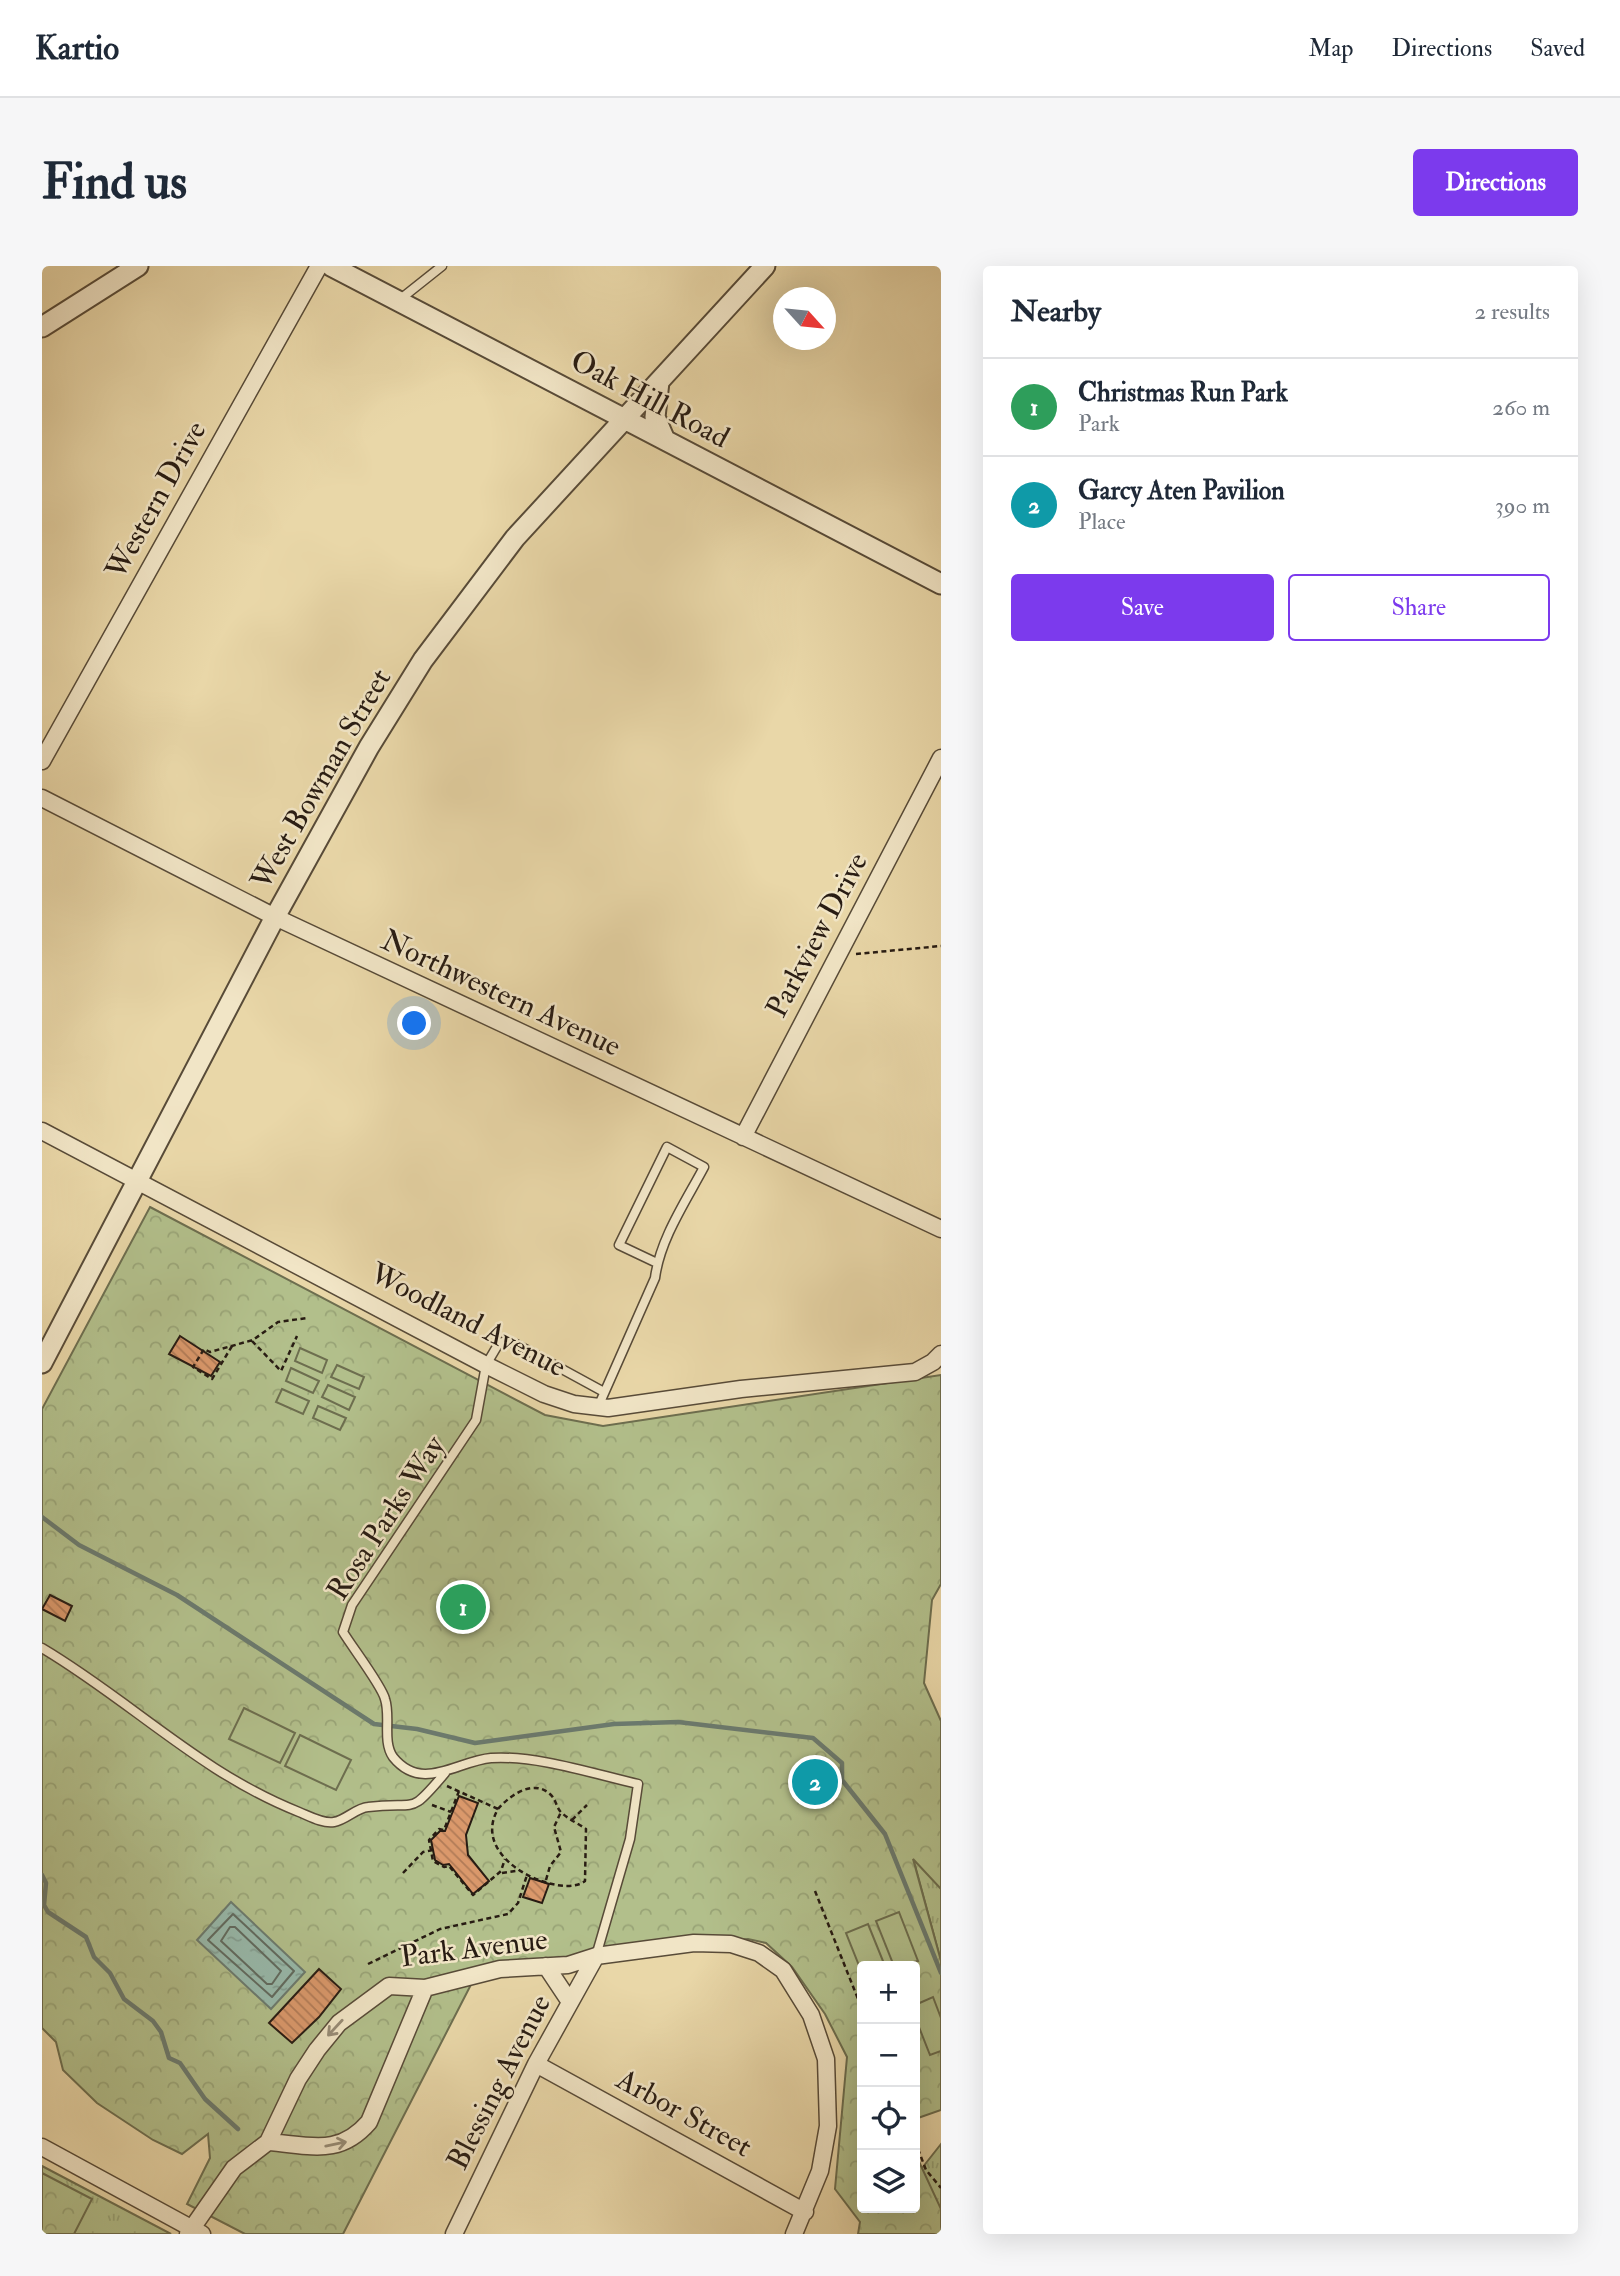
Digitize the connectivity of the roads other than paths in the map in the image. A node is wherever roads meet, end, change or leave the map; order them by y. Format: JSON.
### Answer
{"nodes":[{"id":1,"x":138,"y":266,"type":"edge"},
{"id":2,"x":319,"y":266,"type":"edge"},
{"id":3,"x":331,"y":266,"type":"edge"},
{"id":4,"x":442,"y":266,"type":"edge"},
{"id":5,"x":765,"y":266,"type":"edge"},
{"id":6,"x":398,"y":301,"type":"junction"},
{"id":7,"x":42,"y":327,"type":"edge"},
{"id":8,"x":659,"y":381,"type":"junction"},
{"id":9,"x":624,"y":419,"type":"junction"},
{"id":10,"x":665,"y":440,"type":"junction"},
{"id":11,"x":941,"y":584,"type":"edge"},
{"id":12,"x":941,"y":758,"type":"edge"},
{"id":13,"x":42,"y":761,"type":"edge"},
{"id":14,"x":42,"y":798,"type":"edge"},
{"id":15,"x":275,"y":917,"type":"junction"},
{"id":16,"x":42,"y":1131,"type":"edge"},
{"id":17,"x":743,"y":1138,"type":"junction"},
{"id":18,"x":139,"y":1182,"type":"junction"},
{"id":19,"x":941,"y":1229,"type":"edge"},
{"id":20,"x":657,"y":1263,"type":"junction"},
{"id":21,"x":941,"y":1354,"type":"edge"},
{"id":22,"x":42,"y":1363,"type":"edge"},
{"id":23,"x":486,"y":1365,"type":"junction"},
{"id":24,"x":601,"y":1399,"type":"junction"},
{"id":25,"x":42,"y":1648,"type":"edge"},
{"id":26,"x":445,"y":1773,"type":"junction"},
{"id":27,"x":596,"y":1956,"type":"junction"},
{"id":28,"x":546,"y":1966,"type":"junction"},
{"id":29,"x":425,"y":1988,"type":"junction"},
{"id":30,"x":570,"y":2002,"type":"junction"},
{"id":31,"x":536,"y":2064,"type":"junction"},
{"id":32,"x":268,"y":2142,"type":"junction"},
{"id":33,"x":42,"y":2147,"type":"edge"},
{"id":34,"x":805,"y":2212,"type":"junction"},
{"id":35,"x":193,"y":2232,"type":"edge"},
{"id":36,"x":454,"y":2234,"type":"edge"},
{"id":37,"x":794,"y":2234,"type":"edge"}],
"edges":[{"from":1,"to":7,"type":"street"},
{"from":2,"to":13,"type":"street","name":"Western Drive"},
{"from":3,"to":6,"type":"street","name":"Oak Hill Road"},
{"from":4,"to":6,"type":"lane"},
{"from":5,"to":8,"type":"street","name":"West Bowman Street"},
{"from":6,"to":9,"type":"street","name":"Oak Hill Road"},
{"from":8,"to":9,"type":"street","name":"West Bowman Street"},
{"from":8,"to":10,"type":"street"},
{"from":9,"to":10,"type":"street","name":"Oak Hill Road"},
{"from":9,"to":15,"type":"street","name":"West Bowman Street"},
{"from":10,"to":11,"type":"street","name":"Oak Hill Road"},
{"from":12,"to":17,"type":"street","name":"Parkview Drive"},
{"from":14,"to":15,"type":"street","name":"Northwestern Avenue"},
{"from":15,"to":17,"type":"street","name":"Northwestern Avenue"},
{"from":15,"to":18,"type":"street","name":"West Bowman Street"},
{"from":16,"to":18,"type":"street","name":"Woodland Avenue"},
{"from":17,"to":19,"type":"street","name":"Northwestern Avenue"},
{"from":18,"to":22,"type":"street","name":"West Bowman Street"},
{"from":18,"to":23,"type":"street","name":"Woodland Avenue"},
{"from":20,"to":20,"type":"lane"},
{"from":20,"to":24,"type":"lane"},
{"from":21,"to":24,"type":"street","name":"Woodland Avenue"},
{"from":23,"to":24,"type":"street","name":"Woodland Avenue"},
{"from":23,"to":24,"type":"lane"},
{"from":23,"to":26,"type":"lane","name":"Rosa Parks Way"},
{"from":25,"to":26,"type":"lane"},
{"from":26,"to":27,"type":"lane","name":"Rosa Parks Way"},
{"from":27,"to":28,"type":"street","name":"Park Avenue"},
{"from":27,"to":30,"type":"street","name":"Blessing Avenue"},
{"from":27,"to":34,"type":"street","name":"Park Avenue"},
{"from":28,"to":29,"type":"street","name":"Park Avenue"},
{"from":28,"to":30,"type":"street"},
{"from":29,"to":32,"type":"street","name":"Park Avenue","one_way":true},
{"from":32,"to":29,"type":"street","one_way":true},
{"from":30,"to":31,"type":"street","name":"Blessing Avenue"},
{"from":31,"to":34,"type":"street","name":"Arbor Street"},
{"from":31,"to":36,"type":"street","name":"Blessing Avenue"},
{"from":32,"to":35,"type":"street","name":"Park Avenue"},
{"from":33,"to":35,"type":"street"},
{"from":34,"to":37,"type":"street","name":"Park Avenue"}]}
